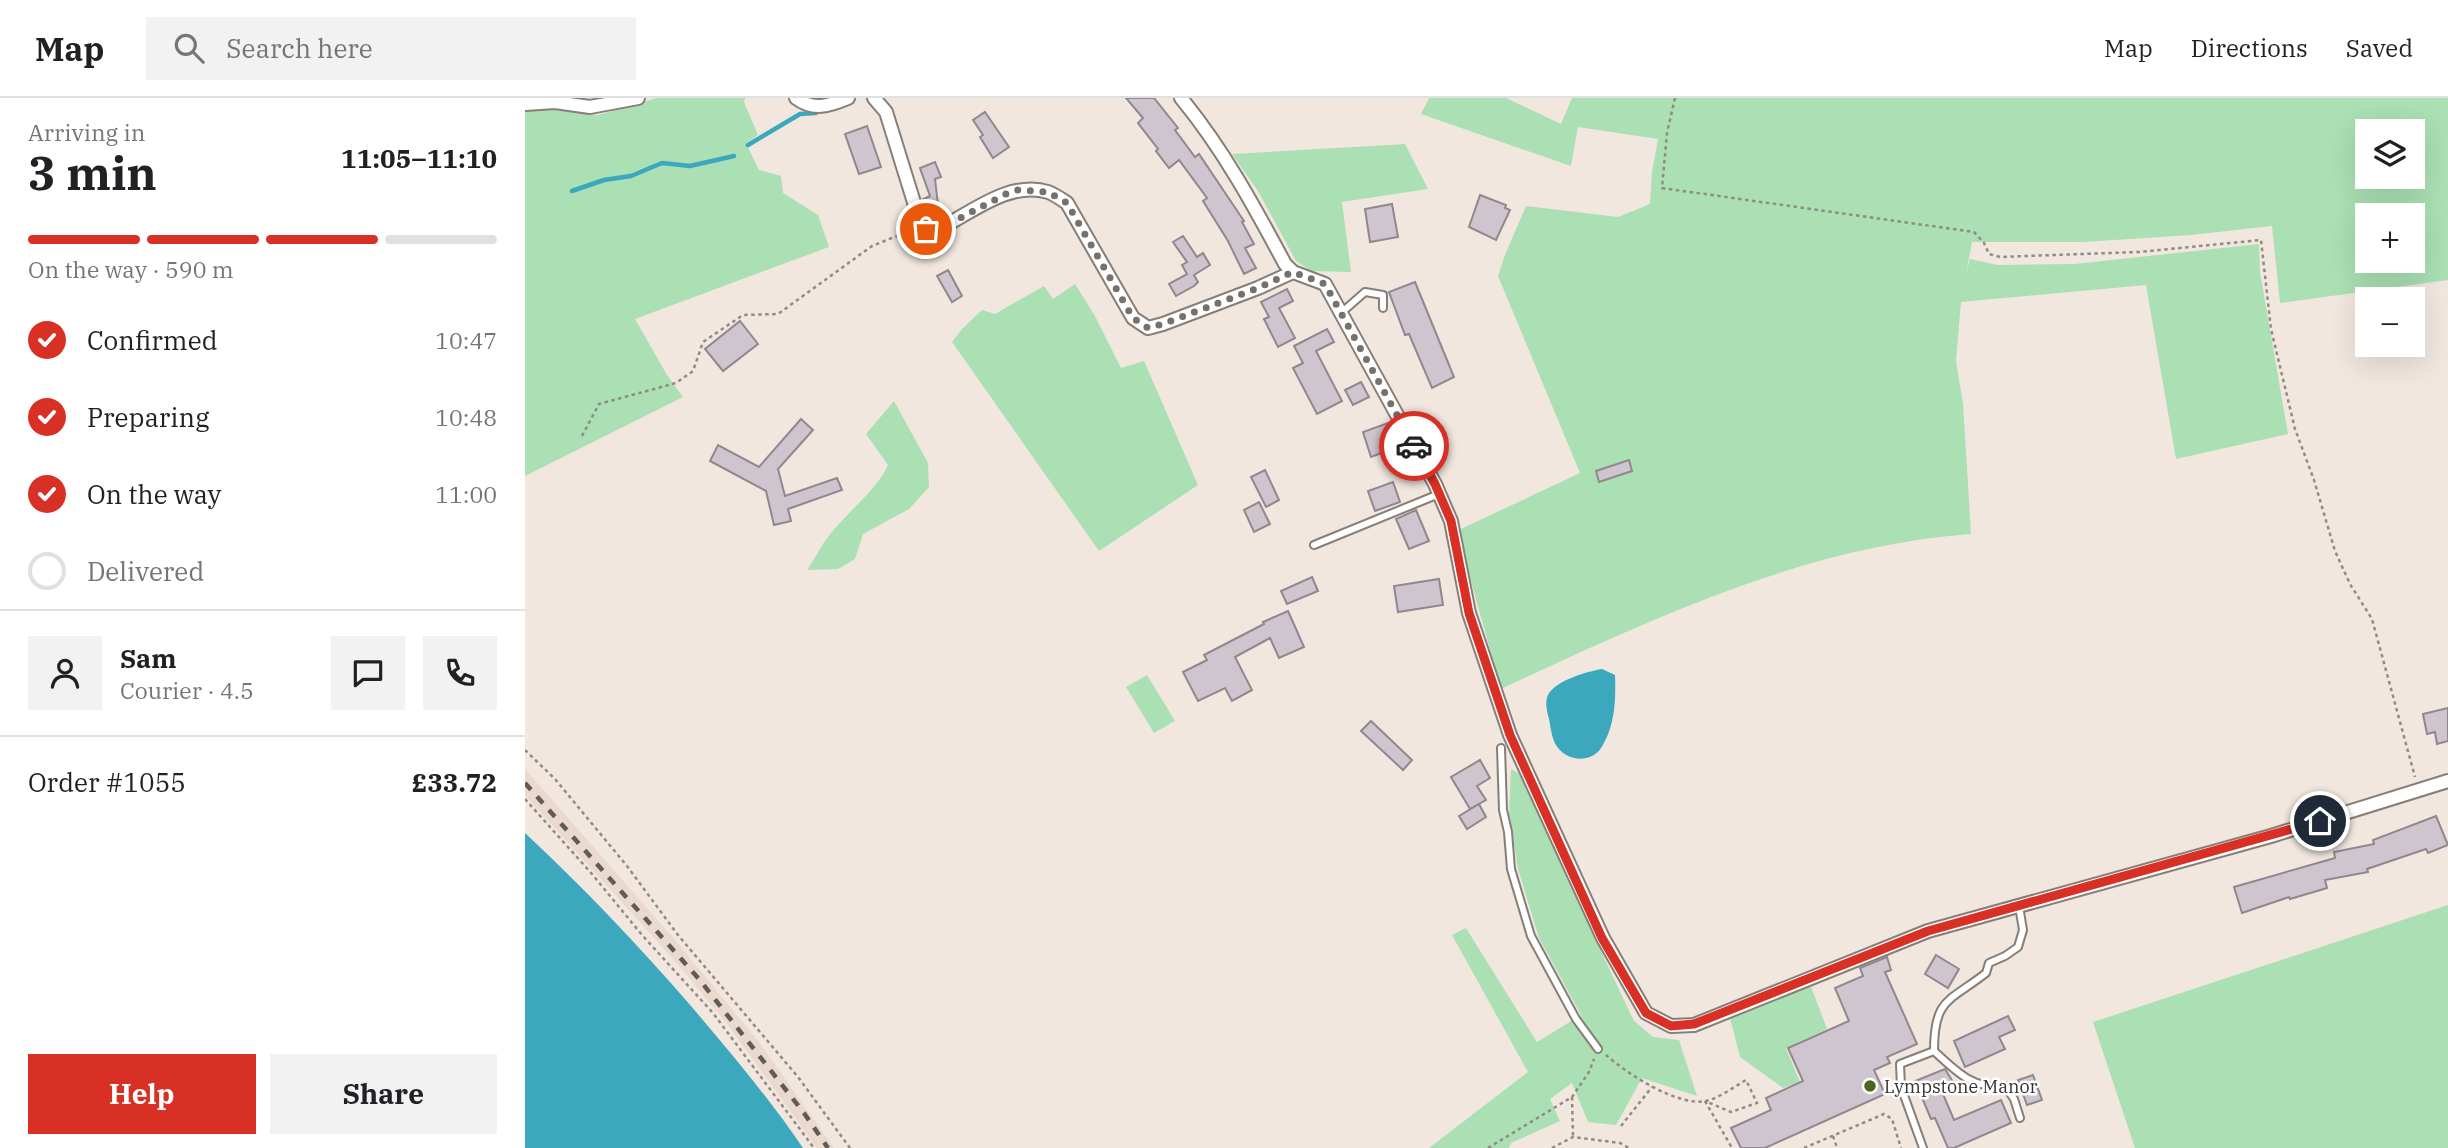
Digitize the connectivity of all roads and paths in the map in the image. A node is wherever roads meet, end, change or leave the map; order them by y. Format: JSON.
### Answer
{"nodes":[{"id":1,"x":638,"y":98,"type":"edge"},
{"id":2,"x":796,"y":98,"type":"edge"},
{"id":3,"x":848,"y":98,"type":"edge"},
{"id":4,"x":874,"y":98,"type":"edge"},
{"id":5,"x":1181,"y":98,"type":"edge"},
{"id":6,"x":1675,"y":98,"type":"edge"},
{"id":7,"x":525,"y":104,"type":"edge"},
{"id":8,"x":921,"y":225,"type":"junction"},
{"id":9,"x":1293,"y":272,"type":"junction"},
{"id":10,"x":1383,"y":308,"type":"dead end"},
{"id":11,"x":1341,"y":313,"type":"junction"},
{"id":12,"x":582,"y":436,"type":"dead end"},
{"id":13,"x":1439,"y":494,"type":"junction"},
{"id":14,"x":1314,"y":545,"type":"dead end"},
{"id":15,"x":1510,"y":735,"type":"junction"},
{"id":16,"x":1501,"y":748,"type":"joint"},
{"id":17,"x":525,"y":750,"type":"edge"},
{"id":18,"x":2448,"y":781,"type":"edge"},
{"id":19,"x":2419,"y":791,"type":"junction"},
{"id":20,"x":525,"y":799,"type":"edge"},
{"id":21,"x":2019,"y":906,"type":"junction"},
{"id":22,"x":1598,"y":1049,"type":"junction"},
{"id":23,"x":1934,"y":1051,"type":"junction"},
{"id":24,"x":1652,"y":1087,"type":"junction"},
{"id":25,"x":1571,"y":1097,"type":"junction"},
{"id":26,"x":1705,"y":1101,"type":"junction"},
{"id":27,"x":2020,"y":1118,"type":"dead end"},
{"id":28,"x":1621,"y":1126,"type":"dead end"},
{"id":29,"x":1833,"y":1136,"type":"junction"},
{"id":30,"x":1573,"y":1138,"type":"junction"},
{"id":31,"x":814,"y":1148,"type":"edge"},
{"id":32,"x":850,"y":1148,"type":"edge"},
{"id":33,"x":1488,"y":1148,"type":"edge"},
{"id":34,"x":1552,"y":1148,"type":"edge"},
{"id":35,"x":1629,"y":1148,"type":"edge"},
{"id":36,"x":1732,"y":1148,"type":"edge"},
{"id":37,"x":1804,"y":1148,"type":"edge"},
{"id":38,"x":1837,"y":1148,"type":"edge"},
{"id":39,"x":1901,"y":1148,"type":"edge"},
{"id":40,"x":1923,"y":1148,"type":"edge"}],
"edges":[{"from":1,"to":7,"type":"street"},
{"from":2,"to":3,"type":"street"},
{"from":4,"to":8,"type":"street"},
{"from":5,"to":9,"type":"street"},
{"from":6,"to":19,"type":"path"},
{"from":8,"to":9,"type":"street"},
{"from":8,"to":12,"type":"path"},
{"from":9,"to":11,"type":"street"},
{"from":10,"to":11,"type":"lane"},
{"from":11,"to":13,"type":"street"},
{"from":13,"to":14,"type":"lane"},
{"from":13,"to":15,"type":"street"},
{"from":15,"to":16,"type":"street"},
{"from":15,"to":21,"type":"street"},
{"from":16,"to":22,"type":"lane"},
{"from":17,"to":32,"type":"path"},
{"from":18,"to":19,"type":"street"},
{"from":19,"to":21,"type":"street"},
{"from":20,"to":31,"type":"path"},
{"from":21,"to":23,"type":"lane"},
{"from":22,"to":24,"type":"path"},
{"from":22,"to":25,"type":"path"},
{"from":23,"to":27,"type":"lane"},
{"from":23,"to":40,"type":"lane"},
{"from":24,"to":26,"type":"path"},
{"from":24,"to":28,"type":"path"},
{"from":25,"to":30,"type":"path"},
{"from":25,"to":33,"type":"path"},
{"from":26,"to":26,"type":"path"},
{"from":26,"to":36,"type":"path"},
{"from":29,"to":37,"type":"path"},
{"from":29,"to":38,"type":"path"},
{"from":29,"to":39,"type":"path"},
{"from":30,"to":34,"type":"path"},
{"from":30,"to":35,"type":"path"}]}
